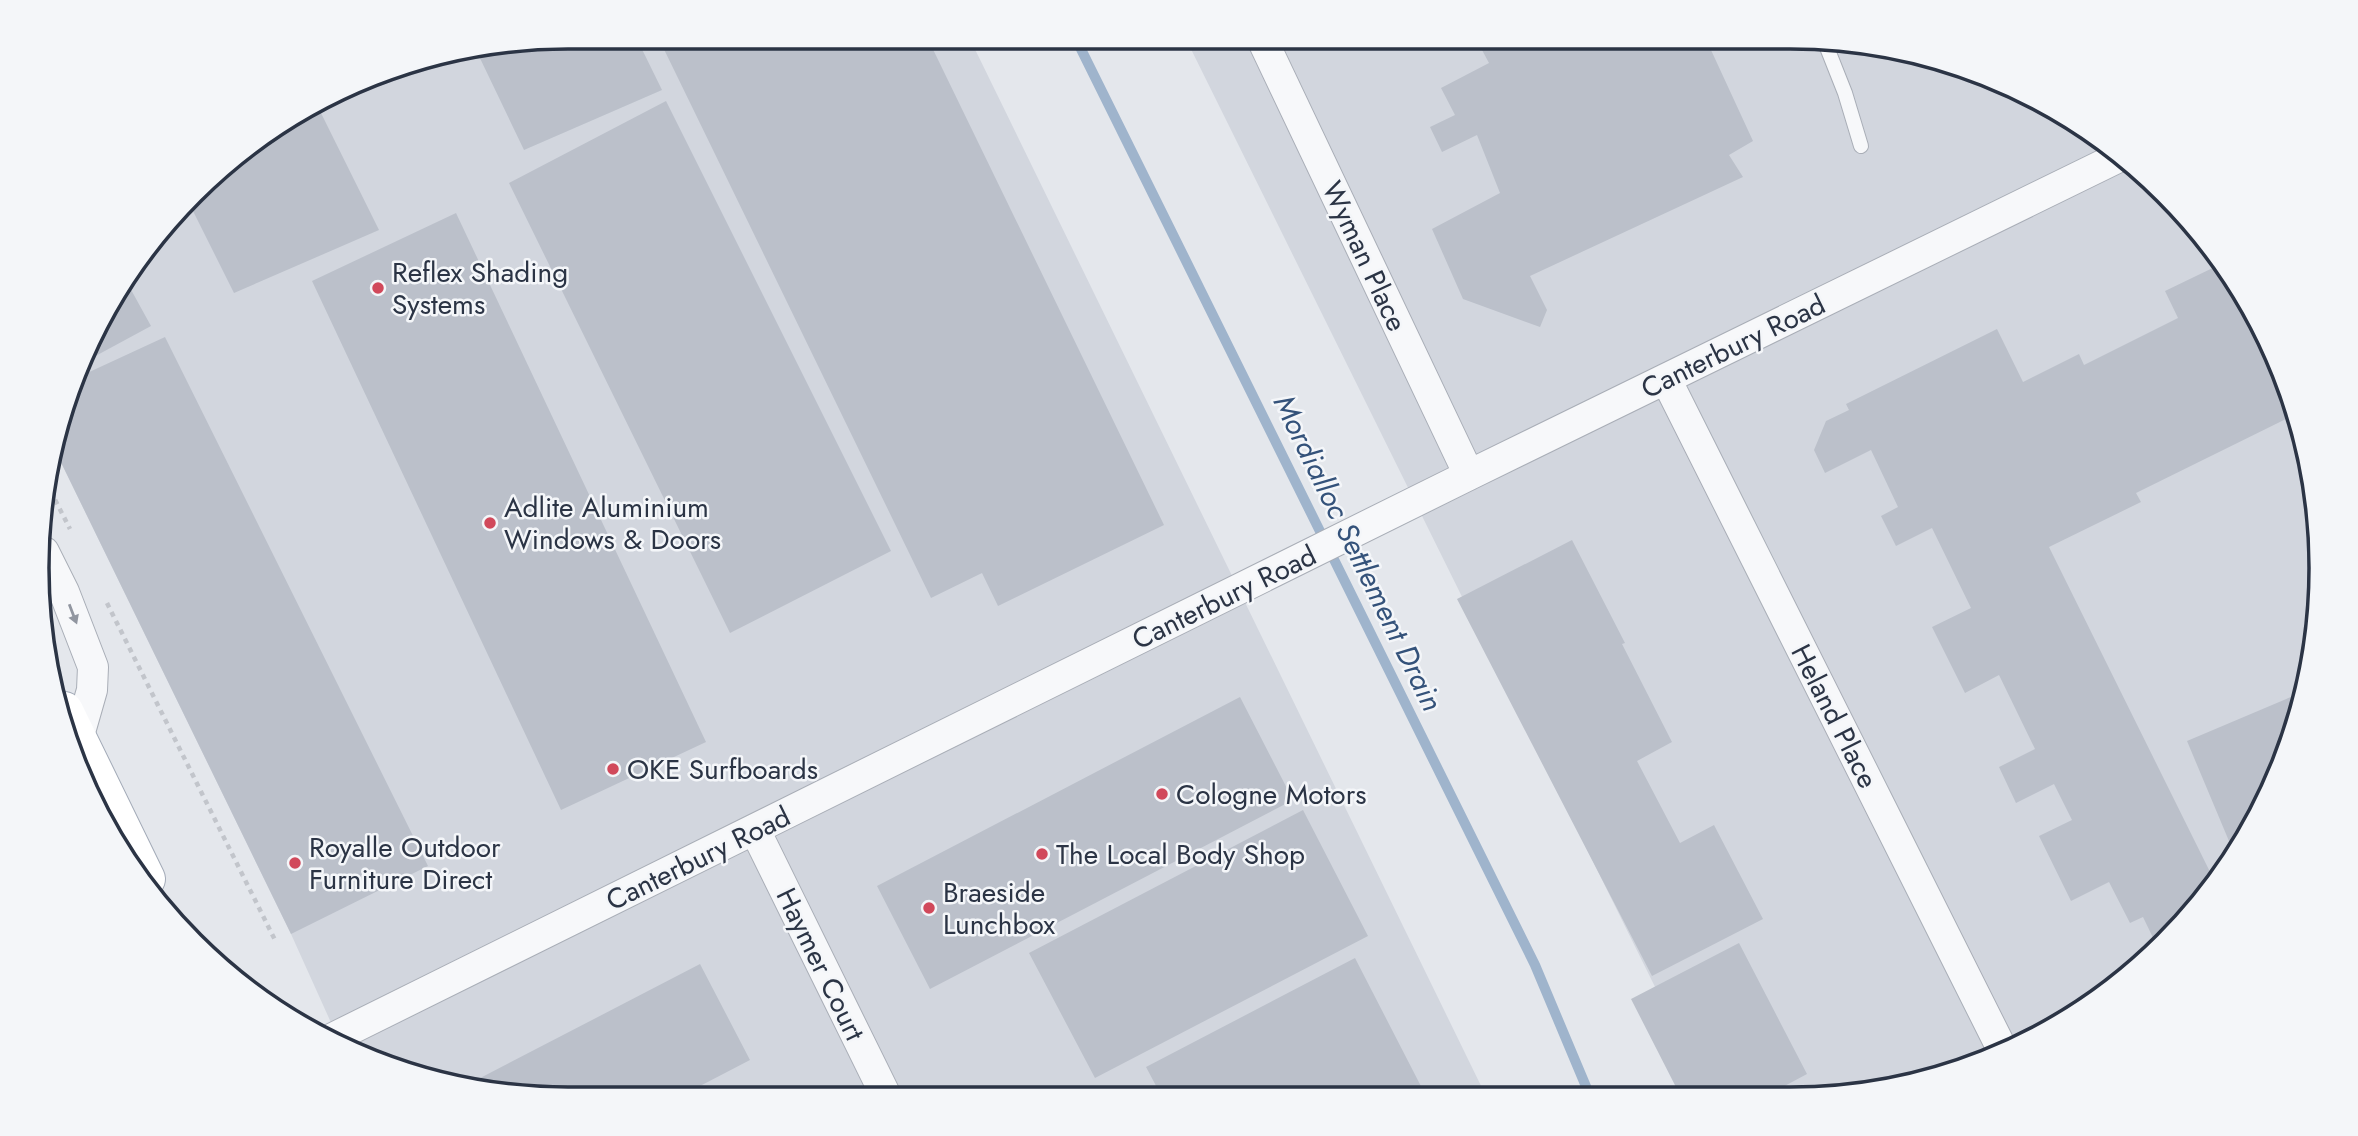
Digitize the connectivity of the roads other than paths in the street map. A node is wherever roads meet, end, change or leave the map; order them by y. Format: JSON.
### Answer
{"nodes":[{"id":1,"x":1267,"y":49,"type":"edge"},
{"id":2,"x":1828,"y":50,"type":"edge"},
{"id":3,"x":1861,"y":146,"type":"dead end"},
{"id":4,"x":2112,"y":161,"type":"edge"},
{"id":5,"x":1666,"y":379,"type":"junction"},
{"id":6,"x":1469,"y":475,"type":"junction"},
{"id":7,"x":49,"y":562,"type":"edge"},
{"id":8,"x":73,"y":722,"type":"edge"},
{"id":9,"x":81,"y":745,"type":"edge"},
{"id":10,"x":755,"y":830,"type":"junction"},
{"id":11,"x":129,"y":844,"type":"edge"},
{"id":12,"x":341,"y":1034,"type":"edge"},
{"id":13,"x":1999,"y":1043,"type":"edge"},
{"id":14,"x":882,"y":1087,"type":"edge"}],
"edges":[{"from":1,"to":6,"type":"street","name":"Wyman Place"},
{"from":2,"to":3,"type":"lane"},
{"from":4,"to":5,"type":"street","name":"Canterbury Road"},
{"from":5,"to":6,"type":"street","name":"Canterbury Road"},
{"from":5,"to":13,"type":"street","name":"Heland Place"},
{"from":6,"to":10,"type":"street","name":"Canterbury Road"},
{"from":7,"to":8,"type":"street","one_way":true},
{"from":9,"to":11,"type":"main road"},
{"from":10,"to":12,"type":"street","name":"Canterbury Road"},
{"from":10,"to":14,"type":"street","name":"Haymer Court"}]}
